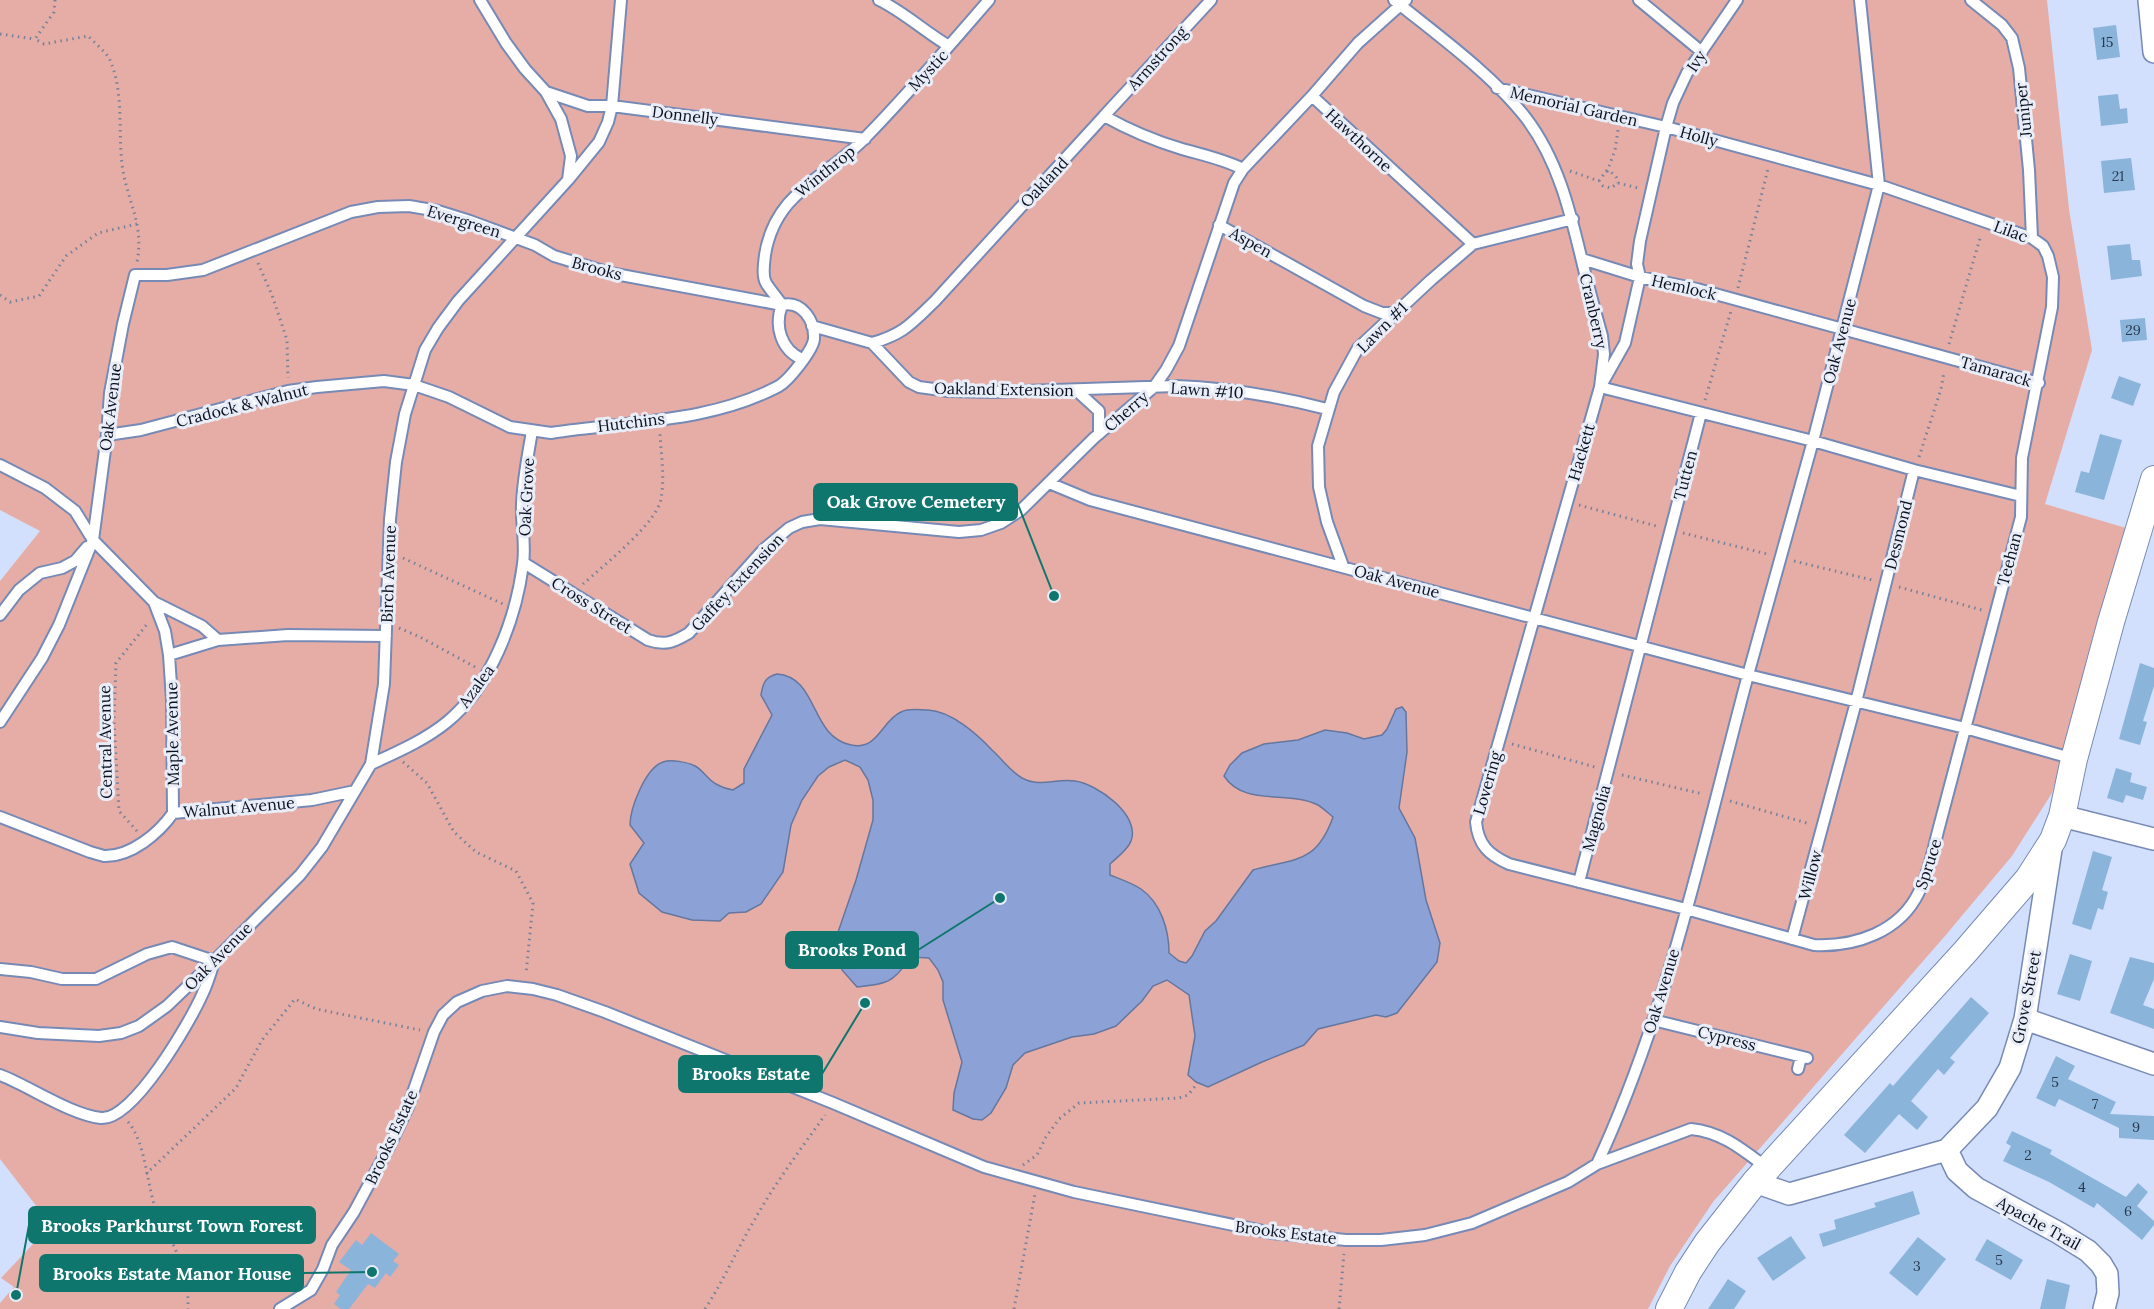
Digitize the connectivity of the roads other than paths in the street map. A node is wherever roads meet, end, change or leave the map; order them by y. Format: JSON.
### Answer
{"nodes":[{"id":1,"x":480,"y":0,"type":"edge"},
{"id":2,"x":621,"y":0,"type":"edge"},
{"id":3,"x":879,"y":0,"type":"edge"},
{"id":4,"x":989,"y":0,"type":"edge"},
{"id":5,"x":1210,"y":0,"type":"edge"},
{"id":6,"x":1639,"y":0,"type":"edge"},
{"id":7,"x":1737,"y":0,"type":"edge"},
{"id":8,"x":1860,"y":0,"type":"edge"},
{"id":9,"x":1971,"y":0,"type":"edge"},
{"id":10,"x":2149,"y":0,"type":"edge"},
{"id":11,"x":1400,"y":2,"type":"edge"},
{"id":12,"x":949,"y":46,"type":"junction"},
{"id":13,"x":1702,"y":52,"type":"junction"},
{"id":14,"x":2154,"y":52,"type":"edge"},
{"id":15,"x":1497,"y":88,"type":"junction"},
{"id":16,"x":546,"y":92,"type":"junction"},
{"id":17,"x":1312,"y":96,"type":"junction"},
{"id":18,"x":612,"y":106,"type":"junction"},
{"id":19,"x":1104,"y":116,"type":"junction"},
{"id":20,"x":1666,"y":127,"type":"junction"},
{"id":21,"x":865,"y":139,"type":"junction"},
{"id":22,"x":1243,"y":169,"type":"junction"},
{"id":23,"x":568,"y":180,"type":"junction"},
{"id":24,"x":1879,"y":185,"type":"junction"},
{"id":25,"x":1573,"y":219,"type":"junction"},
{"id":26,"x":1219,"y":225,"type":"junction"},
{"id":27,"x":515,"y":237,"type":"junction"},
{"id":28,"x":2032,"y":238,"type":"junction"},
{"id":29,"x":1473,"y":244,"type":"junction"},
{"id":30,"x":1582,"y":259,"type":"junction"},
{"id":31,"x":135,"y":275,"type":"joint"},
{"id":32,"x":1640,"y":277,"type":"junction"},
{"id":33,"x":782,"y":305,"type":"junction"},
{"id":34,"x":1394,"y":313,"type":"junction"},
{"id":35,"x":812,"y":326,"type":"junction"},
{"id":36,"x":1843,"y":328,"type":"junction"},
{"id":37,"x":872,"y":343,"type":"junction"},
{"id":38,"x":802,"y":359,"type":"junction"},
{"id":39,"x":2038,"y":383,"type":"junction"},
{"id":40,"x":414,"y":385,"type":"junction"},
{"id":41,"x":1154,"y":387,"type":"junction"},
{"id":42,"x":1600,"y":387,"type":"junction"},
{"id":43,"x":1076,"y":390,"type":"junction"},
{"id":44,"x":1328,"y":409,"type":"junction"},
{"id":45,"x":1701,"y":413,"type":"junction"},
{"id":46,"x":532,"y":431,"type":"junction"},
{"id":47,"x":1099,"y":434,"type":"junction"},
{"id":48,"x":107,"y":435,"type":"junction"},
{"id":49,"x":1813,"y":441,"type":"junction"},
{"id":50,"x":0,"y":465,"type":"edge"},
{"id":51,"x":1914,"y":470,"type":"junction"},
{"id":52,"x":2154,"y":479,"type":"edge"},
{"id":53,"x":1049,"y":483,"type":"junction"},
{"id":54,"x":2020,"y":496,"type":"junction"},
{"id":55,"x":93,"y":540,"type":"junction"},
{"id":56,"x":524,"y":563,"type":"junction"},
{"id":57,"x":1343,"y":566,"type":"junction"},
{"id":58,"x":156,"y":606,"type":"junction"},
{"id":59,"x":0,"y":615,"type":"edge"},
{"id":60,"x":1533,"y":618,"type":"junction"},
{"id":61,"x":386,"y":636,"type":"junction"},
{"id":62,"x":218,"y":640,"type":"junction"},
{"id":63,"x":661,"y":644,"type":"joint"},
{"id":64,"x":1640,"y":648,"type":"junction"},
{"id":65,"x":170,"y":656,"type":"junction"},
{"id":66,"x":1748,"y":675,"type":"junction"},
{"id":67,"x":1856,"y":702,"type":"junction"},
{"id":68,"x":0,"y":722,"type":"edge"},
{"id":69,"x":1965,"y":728,"type":"junction"},
{"id":70,"x":2074,"y":759,"type":"junction"},
{"id":71,"x":371,"y":764,"type":"junction"},
{"id":72,"x":355,"y":791,"type":"junction"},
{"id":73,"x":173,"y":813,"type":"junction"},
{"id":74,"x":2062,"y":816,"type":"junction"},
{"id":75,"x":0,"y":817,"type":"edge"},
{"id":76,"x":2154,"y":839,"type":"edge"},
{"id":77,"x":2053,"y":840,"type":"junction"},
{"id":78,"x":1579,"y":882,"type":"junction"},
{"id":79,"x":1686,"y":909,"type":"junction"},
{"id":80,"x":1792,"y":939,"type":"junction"},
{"id":81,"x":214,"y":962,"type":"junction"},
{"id":82,"x":0,"y":969,"type":"edge"},
{"id":83,"x":2025,"y":1018,"type":"junction"},
{"id":84,"x":1653,"y":1020,"type":"junction"},
{"id":85,"x":0,"y":1027,"type":"edge"},
{"id":86,"x":2154,"y":1064,"type":"edge"},
{"id":87,"x":1798,"y":1069,"type":"dead end"},
{"id":88,"x":0,"y":1075,"type":"edge"},
{"id":89,"x":1947,"y":1150,"type":"junction"},
{"id":90,"x":1597,"y":1164,"type":"junction"},
{"id":91,"x":1761,"y":1175,"type":"junction"},
{"id":92,"x":280,"y":1309,"type":"edge"},
{"id":93,"x":1669,"y":1309,"type":"edge"},
{"id":94,"x":2104,"y":1309,"type":"edge"}],
"edges":[{"from":1,"to":16,"type":"lane"},
{"from":2,"to":18,"type":"lane"},
{"from":3,"to":12,"type":"lane"},
{"from":4,"to":12,"type":"lane","name":"Mystic"},
{"from":5,"to":19,"type":"lane","name":"Armstrong"},
{"from":6,"to":13,"type":"lane"},
{"from":7,"to":13,"type":"lane","name":"Ivy"},
{"from":8,"to":24,"type":"lane","name":"Oak Avenue"},
{"from":9,"to":28,"type":"lane","name":"Juniper"},
{"from":10,"to":14,"type":"street"},
{"from":11,"to":15,"type":"lane"},
{"from":11,"to":17,"type":"lane","name":"Hawthorne"},
{"from":12,"to":21,"type":"lane","name":"Mystic"},
{"from":13,"to":20,"type":"lane","name":"Ivy"},
{"from":15,"to":20,"type":"lane","name":"Memorial Garden"},
{"from":15,"to":25,"type":"lane","name":"Memorial Garden"},
{"from":16,"to":18,"type":"lane","name":"Donnelly"},
{"from":16,"to":23,"type":"lane"},
{"from":17,"to":22,"type":"lane","name":"Aspen"},
{"from":17,"to":29,"type":"lane","name":"Hawthorne"},
{"from":18,"to":21,"type":"lane","name":"Donnelly"},
{"from":18,"to":23,"type":"lane"},
{"from":19,"to":22,"type":"lane"},
{"from":19,"to":37,"type":"lane","name":"Oakland"},
{"from":20,"to":24,"type":"lane","name":"Holly"},
{"from":20,"to":32,"type":"lane","name":"Holly"},
{"from":21,"to":33,"type":"lane","name":"Winthrop"},
{"from":22,"to":26,"type":"lane","name":"Aspen"},
{"from":23,"to":27,"type":"lane"},
{"from":24,"to":28,"type":"lane","name":"Lilac"},
{"from":24,"to":36,"type":"lane","name":"Oak Avenue"},
{"from":25,"to":29,"type":"lane","name":"Lawn #1"},
{"from":25,"to":30,"type":"lane","name":"Memorial Garden"},
{"from":26,"to":34,"type":"lane","name":"Aspen"},
{"from":26,"to":41,"type":"lane","name":"Lawn #10"},
{"from":27,"to":31,"type":"lane","name":"Evergreen"},
{"from":27,"to":33,"type":"lane","name":"Brooks"},
{"from":27,"to":40,"type":"lane","name":"Evergreen"},
{"from":28,"to":39,"type":"lane","name":"Lilac"},
{"from":29,"to":34,"type":"lane","name":"Lawn #1"},
{"from":30,"to":32,"type":"lane","name":"Cranberry"},
{"from":30,"to":42,"type":"lane","name":"Cranberry"},
{"from":31,"to":48,"type":"lane","name":"Oak Avenue"},
{"from":32,"to":36,"type":"lane","name":"Hemlock"},
{"from":32,"to":42,"type":"lane","name":"Hemlock"},
{"from":33,"to":35,"type":"lane"},
{"from":33,"to":38,"type":"lane"},
{"from":34,"to":44,"type":"lane","name":"Lawn #1"},
{"from":35,"to":37,"type":"lane"},
{"from":35,"to":38,"type":"lane","name":"Hutchins"},
{"from":36,"to":39,"type":"lane","name":"Tamarack"},
{"from":36,"to":49,"type":"lane","name":"Oak Avenue"},
{"from":37,"to":43,"type":"lane","name":"Oakland Extension"},
{"from":38,"to":46,"type":"lane","name":"Hutchins"},
{"from":39,"to":54,"type":"lane","name":"Tamarack"},
{"from":40,"to":46,"type":"lane","name":"Hutchins"},
{"from":40,"to":48,"type":"lane","name":"Cradock & Walnut"},
{"from":40,"to":61,"type":"lane","name":"Birch Avenue"},
{"from":41,"to":43,"type":"lane","name":"Oakland Extension"},
{"from":41,"to":44,"type":"lane","name":"Lawn #10"},
{"from":41,"to":47,"type":"lane","name":"Cherry"},
{"from":42,"to":45,"type":"lane"},
{"from":42,"to":60,"type":"lane","name":"Hackett"},
{"from":43,"to":47,"type":"lane","name":"Cherry"},
{"from":44,"to":57,"type":"lane","name":"Lawn #1"},
{"from":45,"to":49,"type":"lane"},
{"from":45,"to":64,"type":"lane","name":"Tutten"},
{"from":46,"to":56,"type":"lane","name":"Oak Grove"},
{"from":47,"to":53,"type":"lane","name":"Cherry"},
{"from":48,"to":55,"type":"lane","name":"Oak Avenue"},
{"from":49,"to":51,"type":"lane"},
{"from":49,"to":66,"type":"lane","name":"Oak Avenue"},
{"from":50,"to":55,"type":"lane"},
{"from":51,"to":54,"type":"lane"},
{"from":51,"to":67,"type":"lane","name":"Desmond"},
{"from":52,"to":70,"type":"street","name":"Grove Street"},
{"from":53,"to":57,"type":"lane","name":"Oak Avenue"},
{"from":53,"to":63,"type":"lane","name":"Gaffey Extension"},
{"from":54,"to":69,"type":"lane","name":"Teehan"},
{"from":55,"to":58,"type":"lane"},
{"from":55,"to":59,"type":"lane"},
{"from":55,"to":68,"type":"lane","name":"Oak Avenue"},
{"from":56,"to":63,"type":"lane","name":"Cross Street"},
{"from":56,"to":71,"type":"lane","name":"Azalea"},
{"from":57,"to":60,"type":"lane","name":"Oak Avenue"},
{"from":58,"to":62,"type":"lane"},
{"from":58,"to":65,"type":"lane","name":"Maple Avenue"},
{"from":60,"to":64,"type":"lane","name":"Oak Avenue"},
{"from":60,"to":78,"type":"lane","name":"Lovering"},
{"from":61,"to":62,"type":"lane"},
{"from":61,"to":71,"type":"lane","name":"Birch Avenue"},
{"from":62,"to":65,"type":"lane"},
{"from":64,"to":66,"type":"lane","name":"Oak Avenue"},
{"from":64,"to":78,"type":"lane","name":"Magnolia"},
{"from":65,"to":73,"type":"lane","name":"Maple Avenue"},
{"from":66,"to":67,"type":"lane","name":"Oak Avenue"},
{"from":66,"to":79,"type":"lane","name":"Oak Avenue"},
{"from":67,"to":69,"type":"lane","name":"Oak Avenue"},
{"from":67,"to":80,"type":"lane","name":"Willow"},
{"from":69,"to":70,"type":"lane","name":"Oak Avenue"},
{"from":69,"to":80,"type":"lane","name":"Spruce"},
{"from":70,"to":74,"type":"street","name":"Grove Street"},
{"from":71,"to":72,"type":"lane","name":"Oak Avenue"},
{"from":72,"to":73,"type":"lane","name":"Walnut Avenue"},
{"from":72,"to":81,"type":"lane","name":"Oak Avenue"},
{"from":73,"to":75,"type":"lane","name":"Walnut Avenue"},
{"from":74,"to":76,"type":"street"},
{"from":74,"to":77,"type":"street","name":"Grove Street"},
{"from":77,"to":83,"type":"street","name":"Grove Street"},
{"from":77,"to":91,"type":"street","name":"Grove Street"},
{"from":78,"to":79,"type":"lane"},
{"from":79,"to":80,"type":"lane"},
{"from":79,"to":84,"type":"lane","name":"Oak Avenue"},
{"from":81,"to":82,"type":"lane"},
{"from":81,"to":85,"type":"lane","name":"Oak Avenue"},
{"from":81,"to":88,"type":"lane"},
{"from":83,"to":86,"type":"street"},
{"from":83,"to":89,"type":"street","name":"Grove Street"},
{"from":84,"to":87,"type":"lane","name":"Cypress"},
{"from":84,"to":90,"type":"lane","name":"Oak Avenue"},
{"from":89,"to":91,"type":"street"},
{"from":89,"to":94,"type":"street","name":"Apache Trail"},
{"from":90,"to":91,"type":"lane","name":"Brooks Estate"},
{"from":90,"to":92,"type":"lane","name":"Brooks Estate"},
{"from":91,"to":93,"type":"street","name":"Grove Street"}]}
